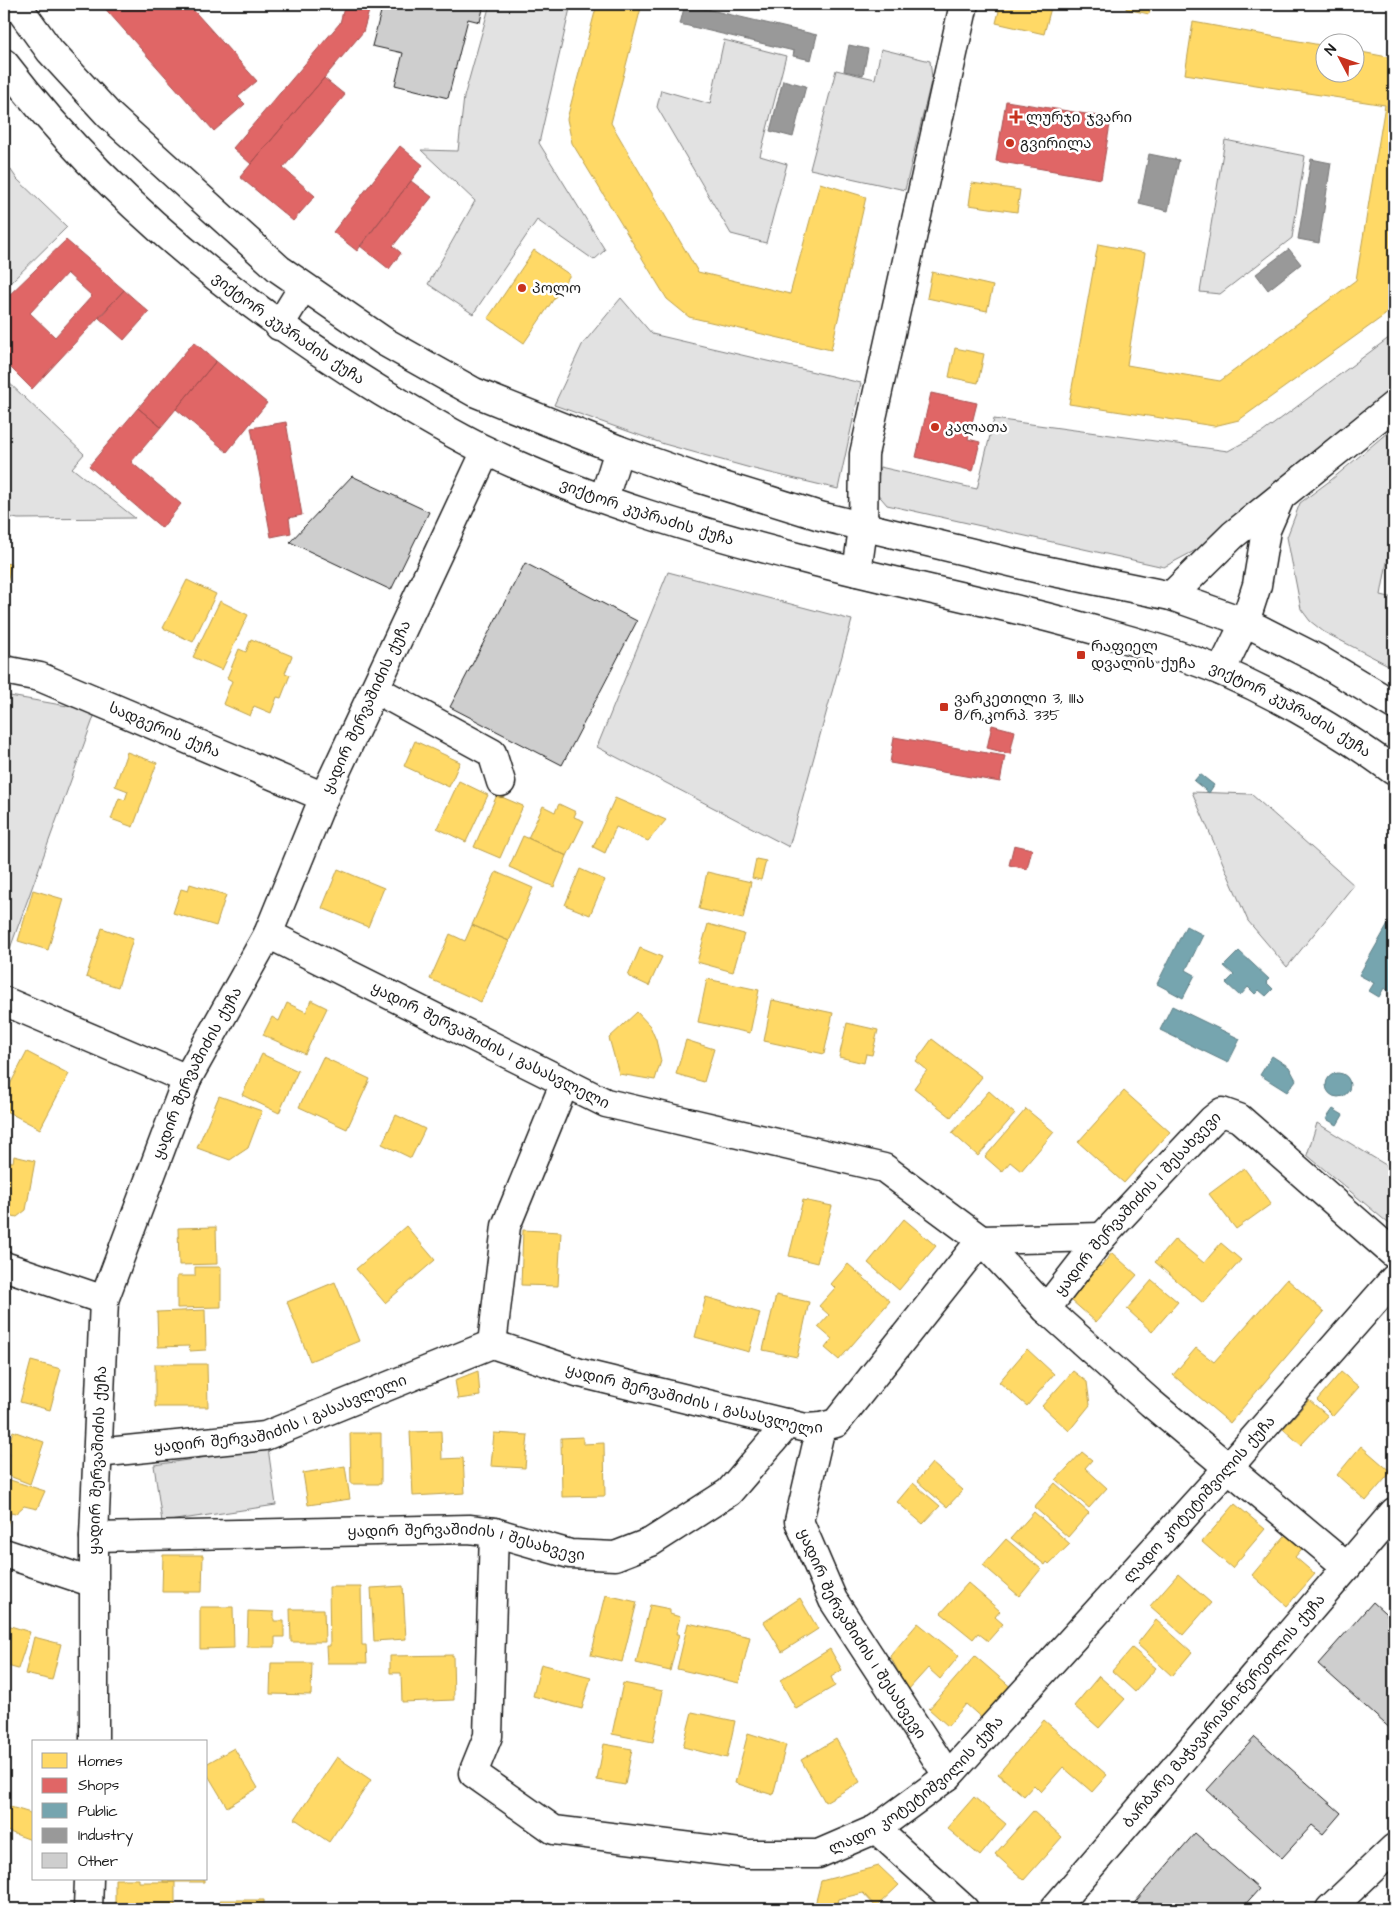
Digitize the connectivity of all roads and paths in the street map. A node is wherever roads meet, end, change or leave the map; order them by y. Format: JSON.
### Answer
{"nodes":[{"id":1,"x":16,"y":4,"type":"edge"},
{"id":2,"x":964,"y":4,"type":"edge"},
{"id":3,"x":4,"y":64,"type":"edge"},
{"id":4,"x":303,"y":286,"type":"junction"},
{"id":5,"x":279,"y":326,"type":"junction"},
{"id":6,"x":1394,"y":404,"type":"edge"},
{"id":7,"x":619,"y":450,"type":"junction"},
{"id":8,"x":486,"y":451,"type":"junction"},
{"id":9,"x":1281,"y":497,"type":"junction"},
{"id":10,"x":604,"y":498,"type":"junction"},
{"id":11,"x":863,"y":528,"type":"junction"},
{"id":12,"x":858,"y":572,"type":"junction"},
{"id":13,"x":1171,"y":596,"type":"junction"},
{"id":14,"x":1246,"y":622,"type":"junction"},
{"id":15,"x":4,"y":670,"type":"edge"},
{"id":16,"x":1222,"y":671,"type":"junction"},
{"id":17,"x":374,"y":689,"type":"junction"},
{"id":18,"x":1394,"y":705,"type":"edge"},
{"id":19,"x":1394,"y":771,"type":"edge"},
{"id":20,"x":501,"y":782,"type":"dead end"},
{"id":21,"x":324,"y":797,"type":"junction"},
{"id":22,"x":268,"y":934,"type":"junction"},
{"id":23,"x":4,"y":1001,"type":"edge"},
{"id":24,"x":187,"y":1079,"type":"junction"},
{"id":25,"x":564,"y":1082,"type":"junction"},
{"id":26,"x":1102,"y":1236,"type":"junction"},
{"id":27,"x":981,"y":1240,"type":"junction"},
{"id":28,"x":1394,"y":1254,"type":"edge"},
{"id":29,"x":4,"y":1266,"type":"edge"},
{"id":30,"x":1394,"y":1279,"type":"edge"},
{"id":31,"x":104,"y":1300,"type":"junction"},
{"id":32,"x":1046,"y":1309,"type":"junction"},
{"id":33,"x":492,"y":1344,"type":"junction"},
{"id":34,"x":788,"y":1423,"type":"junction"},
{"id":35,"x":821,"y":1427,"type":"junction"},
{"id":36,"x":97,"y":1454,"type":"junction"},
{"id":37,"x":1228,"y":1468,"type":"junction"},
{"id":38,"x":1394,"y":1512,"type":"edge"},
{"id":39,"x":494,"y":1532,"type":"junction"},
{"id":40,"x":94,"y":1537,"type":"junction"},
{"id":41,"x":4,"y":1554,"type":"edge"},
{"id":42,"x":1346,"y":1567,"type":"junction"},
{"id":43,"x":94,"y":1583,"type":"junction"},
{"id":44,"x":94,"y":1740,"type":"edge"},
{"id":45,"x":948,"y":1776,"type":"junction"},
{"id":46,"x":876,"y":1828,"type":"junction"},
{"id":47,"x":1394,"y":1848,"type":"edge"},
{"id":48,"x":89,"y":1880,"type":"edge"},
{"id":49,"x":88,"y":1909,"type":"edge"},
{"id":50,"x":964,"y":1909,"type":"edge"},
{"id":51,"x":1054,"y":1909,"type":"edge"},
{"id":52,"x":1330,"y":1909,"type":"edge"}],
"edges":[{"from":1,"to":4,"type":"street"},
{"from":2,"to":11,"type":"street"},
{"from":3,"to":5,"type":"street","name":"ვიქტორ კუპრაძის ქუჩა"},
{"from":4,"to":5,"type":"street"},
{"from":4,"to":7,"type":"street"},
{"from":5,"to":8,"type":"street","name":"ვიქტორ კუპრაძის ქუჩა"},
{"from":6,"to":9,"type":"street"},
{"from":7,"to":10,"type":"street"},
{"from":7,"to":11,"type":"street"},
{"from":8,"to":10,"type":"street","name":"ვიქტორ კუპრაძის ქუჩა"},
{"from":8,"to":17,"type":"street","name":"ყადირ შერვაშიძის ქუჩა"},
{"from":9,"to":13,"type":"street"},
{"from":9,"to":14,"type":"street"},
{"from":10,"to":12,"type":"street","name":"ვიქტორ კუპრაძის ქუჩა"},
{"from":11,"to":12,"type":"street"},
{"from":11,"to":13,"type":"street"},
{"from":12,"to":16,"type":"street","name":"ვიქტორ კუპრაძის ქუჩა"},
{"from":13,"to":14,"type":"street"},
{"from":14,"to":16,"type":"street"},
{"from":14,"to":18,"type":"street"},
{"from":15,"to":21,"type":"street","name":"სადგერის ქუჩა"},
{"from":16,"to":19,"type":"street","name":"ვიქტორ კუპრაძის ქუჩა"},
{"from":17,"to":20,"type":"street"},
{"from":17,"to":21,"type":"street","name":"ყადირ შერვაშიძის ქუჩა"},
{"from":21,"to":22,"type":"street","name":"ყადირ შერვაშიძის ქუჩა"},
{"from":22,"to":24,"type":"street","name":"ყადირ შერვაშიძის ქუჩა"},
{"from":22,"to":25,"type":"street","name":"ყადირ შერვაშიძის I გასასვლელი"},
{"from":23,"to":24,"type":"street"},
{"from":24,"to":31,"type":"street","name":"ყადირ შერვაშიძის ქუჩა"},
{"from":25,"to":27,"type":"street","name":"ყადირ შერვაშიძის I გასასვლელი"},
{"from":25,"to":33,"type":"street"},
{"from":26,"to":27,"type":"street"},
{"from":26,"to":28,"type":"street","name":"ყადირ შერვაშიძის I შესახვევი"},
{"from":26,"to":32,"type":"street","name":"ყადირ შერვაშიძის I შესახვევი"},
{"from":27,"to":32,"type":"street","name":"ყადირ შერვაშიძის I შესახვევი"},
{"from":27,"to":35,"type":"street","name":"ყადირ შერვაშიძის I გასასვლელი"},
{"from":29,"to":31,"type":"street"},
{"from":30,"to":37,"type":"street","name":"ლადო კოტეტიშვილის ქუჩა"},
{"from":31,"to":36,"type":"street","name":"ყადირ შერვაშიძის ქუჩა"},
{"from":32,"to":37,"type":"street","name":"ყადირ შერვაშიძის I შესახვევი"},
{"from":33,"to":34,"type":"street","name":"ყადირ შერვაშიძის I გასასვლელი"},
{"from":33,"to":36,"type":"street","name":"ყადირ შერვაშიძის I გასასვლელი"},
{"from":34,"to":35,"type":"street","name":"ყადირ შერვაშიძის I გასასვლელი"},
{"from":34,"to":39,"type":"street","name":"ყადირ შერვაშიძის I შესახვევი"},
{"from":35,"to":45,"type":"street","name":"ყადირ შერვაშიძის I შესახვევი"},
{"from":36,"to":40,"type":"street","name":"ყადირ შერვაშიძის ქუჩა"},
{"from":37,"to":42,"type":"street","name":"ყადირ შერვაშიძის I შესახვევი"},
{"from":37,"to":45,"type":"street","name":"ლადო კოტეტიშვილის ქუჩა"},
{"from":38,"to":42,"type":"street","name":"ბარბარე მაჭავარიანი-წერეთლის ქუჩა"},
{"from":39,"to":40,"type":"street","name":"ყადირ შერვაშიძის I შესახვევი"},
{"from":39,"to":46,"type":"street","name":"ლადო კოტეტიშვილის ქუჩა"},
{"from":40,"to":43,"type":"street","name":"ყადირ შერვაშიძის ქუჩა"},
{"from":41,"to":43,"type":"street"},
{"from":42,"to":51,"type":"street","name":"ბარბარე მაჭავარიანი-წერეთლის ქუჩა"},
{"from":43,"to":44,"type":"street","name":"ყადირ შერვაშიძის ქუჩა"},
{"from":45,"to":46,"type":"street","name":"ლადო კოტეტიშვილის ქუჩა"},
{"from":46,"to":50,"type":"street"},
{"from":47,"to":52,"type":"street"},
{"from":48,"to":49,"type":"street"}]}
